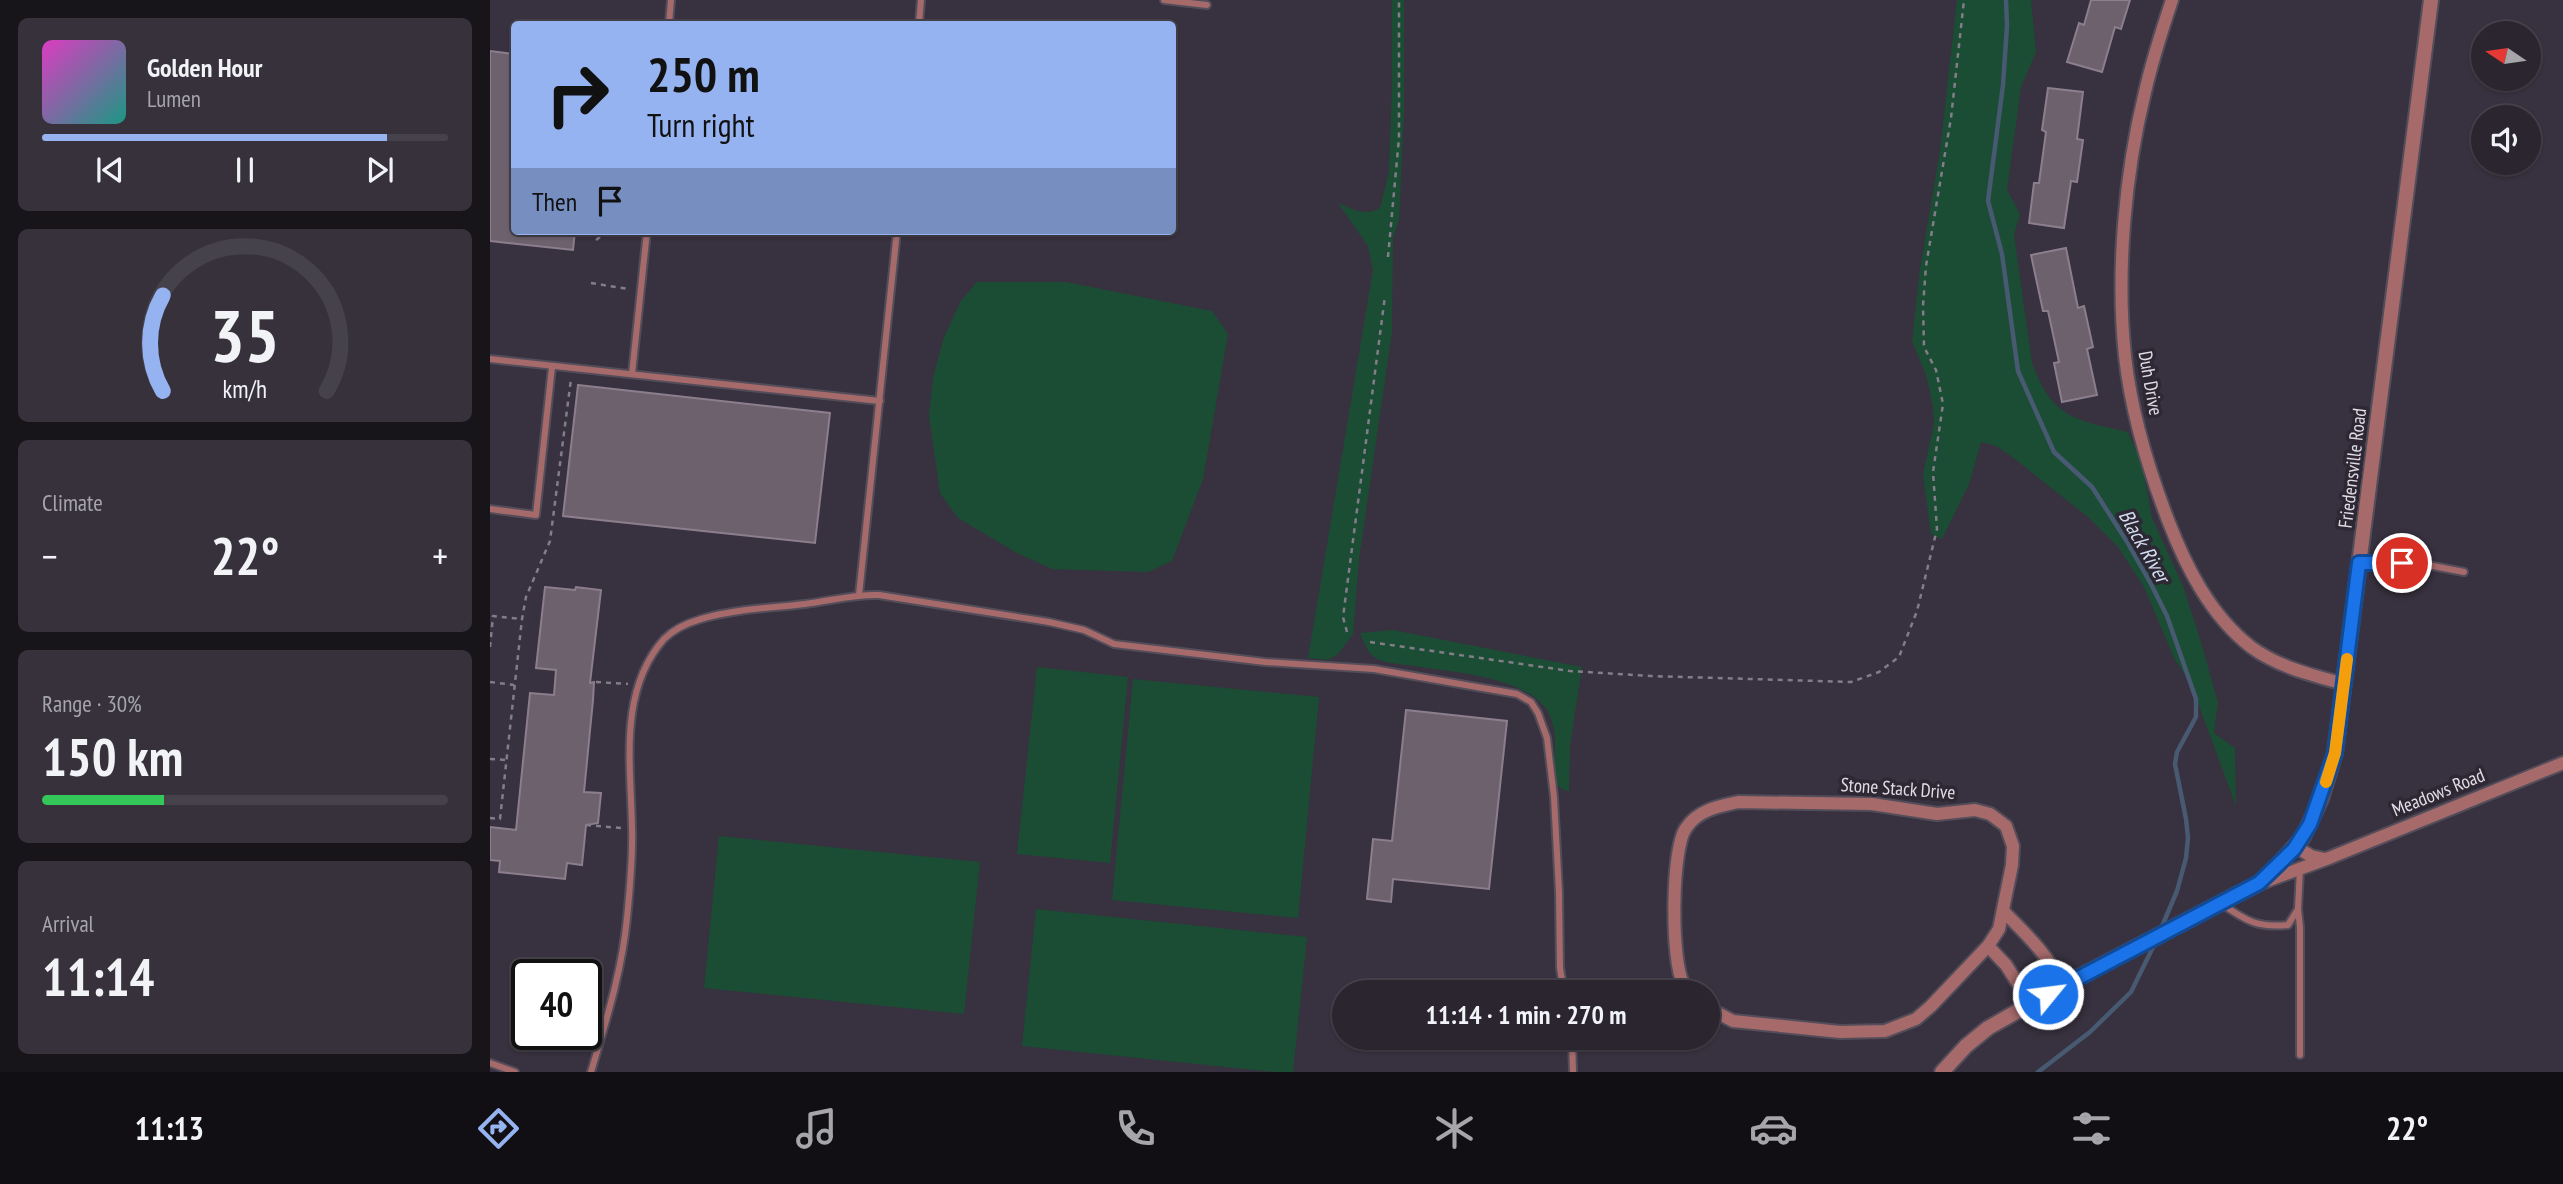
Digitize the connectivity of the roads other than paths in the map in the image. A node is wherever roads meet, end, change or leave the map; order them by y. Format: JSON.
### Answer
{"nodes":[{"id":1,"x":671,"y":0,"type":"edge"},
{"id":2,"x":921,"y":0,"type":"edge"},
{"id":3,"x":1164,"y":0,"type":"edge"},
{"id":4,"x":2172,"y":0,"type":"edge"},
{"id":5,"x":2431,"y":0,"type":"edge"},
{"id":6,"x":1206,"y":5,"type":"dead end"},
{"id":7,"x":669,"y":21,"type":"edge"},
{"id":8,"x":919,"y":21,"type":"edge"},
{"id":9,"x":647,"y":235,"type":"edge"},
{"id":10,"x":897,"y":235,"type":"edge"},
{"id":11,"x":490,"y":359,"type":"edge"},
{"id":12,"x":552,"y":367,"type":"junction"},
{"id":13,"x":632,"y":374,"type":"junction"},
{"id":14,"x":880,"y":401,"type":"junction"},
{"id":15,"x":490,"y":509,"type":"edge"},
{"id":16,"x":2359,"y":563,"type":"junction"},
{"id":17,"x":2464,"y":572,"type":"dead end"},
{"id":18,"x":859,"y":594,"type":"junction"},
{"id":19,"x":2344,"y":684,"type":"junction"},
{"id":20,"x":2563,"y":763,"type":"edge"},
{"id":21,"x":2296,"y":847,"type":"junction"},
{"id":22,"x":2329,"y":858,"type":"junction"},
{"id":23,"x":2300,"y":869,"type":"junction"},
{"id":24,"x":2259,"y":883,"type":"junction"},
{"id":25,"x":2222,"y":904,"type":"junction"},
{"id":26,"x":2298,"y":909,"type":"junction"},
{"id":27,"x":2003,"y":911,"type":"junction"},
{"id":28,"x":1988,"y":946,"type":"junction"},
{"id":29,"x":1562,"y":980,"type":"edge"},
{"id":30,"x":1682,"y":980,"type":"edge"},
{"id":31,"x":2062,"y":986,"type":"junction"},
{"id":32,"x":2031,"y":1004,"type":"junction"},
{"id":33,"x":1720,"y":1014,"type":"edge"},
{"id":34,"x":1572,"y":1050,"type":"edge"},
{"id":35,"x":2300,"y":1055,"type":"dead end"},
{"id":36,"x":490,"y":1063,"type":"edge"},
{"id":37,"x":515,"y":1072,"type":"edge"},
{"id":38,"x":591,"y":1072,"type":"edge"},
{"id":39,"x":1573,"y":1072,"type":"edge"},
{"id":40,"x":1942,"y":1072,"type":"edge"}],
"edges":[{"from":1,"to":7,"type":"lane"},
{"from":2,"to":8,"type":"lane"},
{"from":3,"to":6,"type":"lane"},
{"from":4,"to":19,"type":"street","name":"Duh Drive"},
{"from":5,"to":16,"type":"street","name":"Friedensville Road"},
{"from":9,"to":13,"type":"lane"},
{"from":10,"to":14,"type":"lane"},
{"from":11,"to":12,"type":"lane"},
{"from":12,"to":13,"type":"lane"},
{"from":12,"to":15,"type":"lane"},
{"from":13,"to":14,"type":"lane"},
{"from":14,"to":18,"type":"lane"},
{"from":16,"to":17,"type":"lane"},
{"from":16,"to":19,"type":"street","name":"Friedensville Road"},
{"from":18,"to":29,"type":"lane"},
{"from":18,"to":38,"type":"lane"},
{"from":19,"to":21,"type":"street","name":"Friedensville Road"},
{"from":20,"to":22,"type":"street","name":"Meadows Road"},
{"from":21,"to":22,"type":"street"},
{"from":21,"to":24,"type":"street","name":"Friedensville Road"},
{"from":22,"to":23,"type":"street","name":"Meadows Road"},
{"from":23,"to":24,"type":"street","name":"Meadows Road"},
{"from":23,"to":26,"type":"lane"},
{"from":24,"to":25,"type":"street","name":"Friedensville Road"},
{"from":25,"to":26,"type":"lane"},
{"from":25,"to":31,"type":"street","name":"Friedensville Road"},
{"from":26,"to":35,"type":"lane"},
{"from":27,"to":28,"type":"street","name":"Stone Stack Drive"},
{"from":27,"to":30,"type":"street","name":"Stone Stack Drive"},
{"from":27,"to":31,"type":"street"},
{"from":28,"to":32,"type":"street"},
{"from":28,"to":33,"type":"street","name":"Stone Stack Drive"},
{"from":31,"to":32,"type":"street","name":"Friedensville Road"},
{"from":32,"to":40,"type":"street","name":"Friedensville Road"},
{"from":34,"to":39,"type":"lane"},
{"from":36,"to":37,"type":"lane"}]}
